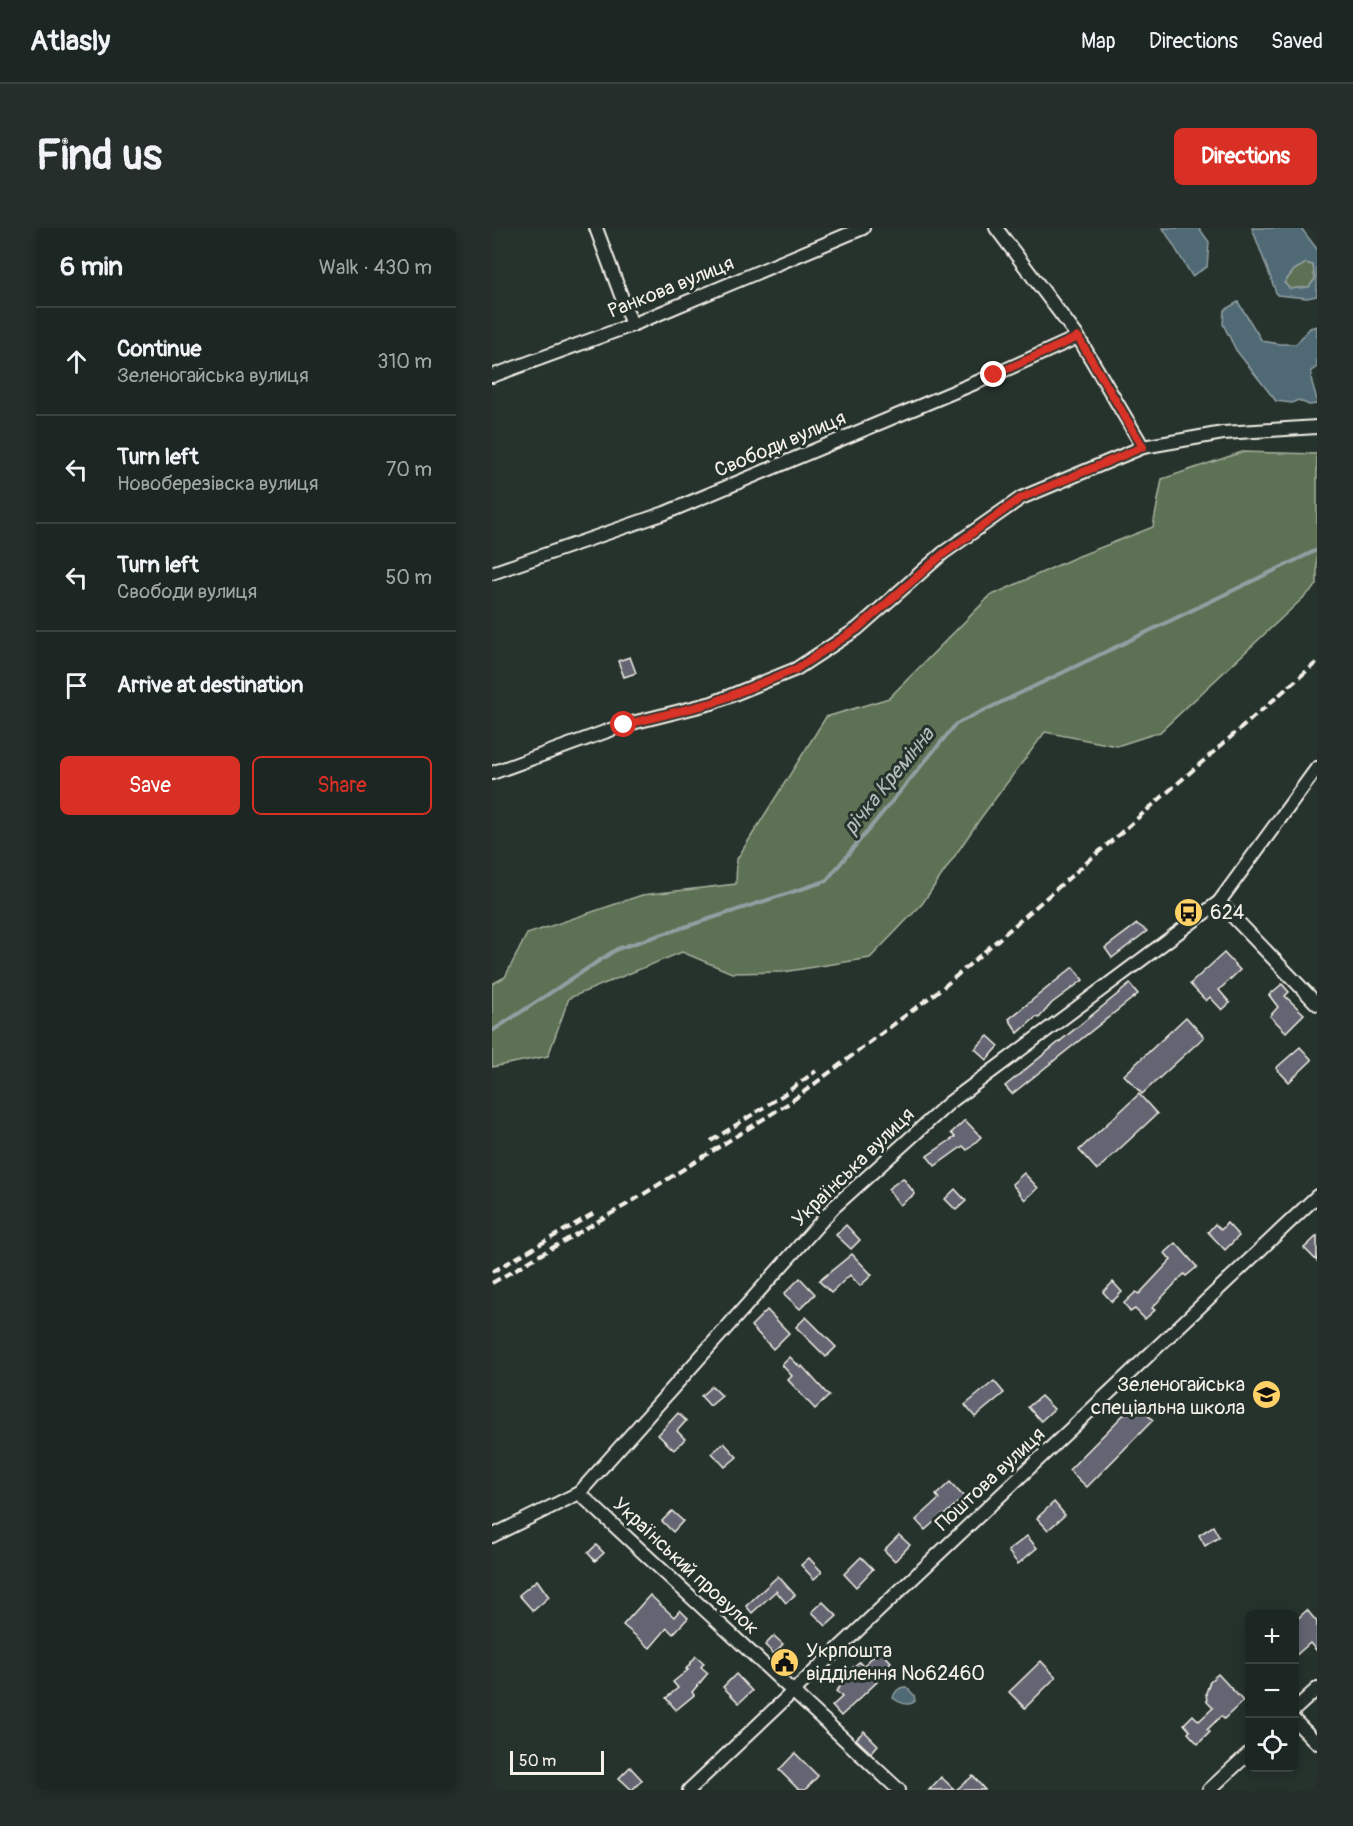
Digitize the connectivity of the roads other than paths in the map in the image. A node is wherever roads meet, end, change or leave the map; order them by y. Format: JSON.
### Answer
{"nodes":[{"id":1,"x":596,"y":228,"type":"edge"},
{"id":2,"x":863,"y":228,"type":"edge"},
{"id":3,"x":996,"y":228,"type":"edge"},
{"id":4,"x":632,"y":325,"type":"junction"},
{"id":5,"x":1078,"y":337,"type":"junction"},
{"id":6,"x":492,"y":376,"type":"edge"},
{"id":7,"x":1317,"y":427,"type":"edge"},
{"id":8,"x":1143,"y":447,"type":"junction"},
{"id":9,"x":492,"y":573,"type":"edge"},
{"id":10,"x":1317,"y":768,"type":"edge"},
{"id":11,"x":492,"y":772,"type":"edge"},
{"id":12,"x":1219,"y":902,"type":"junction"},
{"id":13,"x":1317,"y":1004,"type":"edge"},
{"id":14,"x":1317,"y":1196,"type":"edge"},
{"id":15,"x":579,"y":1493,"type":"junction"},
{"id":16,"x":492,"y":1536,"type":"edge"},
{"id":17,"x":1317,"y":1689,"type":"edge"},
{"id":18,"x":793,"y":1691,"type":"junction"},
{"id":19,"x":1299,"y":1705,"type":"edge"},
{"id":20,"x":1299,"y":1725,"type":"edge"},
{"id":21,"x":1317,"y":1743,"type":"edge"},
{"id":22,"x":1245,"y":1757,"type":"edge"},
{"id":23,"x":689,"y":1790,"type":"edge"},
{"id":24,"x":898,"y":1790,"type":"edge"},
{"id":25,"x":1209,"y":1790,"type":"edge"}],
"edges":[{"from":1,"to":4,"type":"street"},
{"from":2,"to":4,"type":"street","name":"Ранкова вулиця"},
{"from":3,"to":5,"type":"street"},
{"from":4,"to":6,"type":"street","name":"Ранкова вулиця"},
{"from":5,"to":8,"type":"street"},
{"from":5,"to":9,"type":"street","name":"Свободи вулиця"},
{"from":7,"to":8,"type":"street"},
{"from":8,"to":11,"type":"street"},
{"from":10,"to":12,"type":"street","name":"Українська вулиця"},
{"from":12,"to":13,"type":"street"},
{"from":12,"to":15,"type":"street","name":"Українська вулиця"},
{"from":14,"to":18,"type":"street","name":"Поштова вулиця"},
{"from":15,"to":16,"type":"street","name":"Українська вулиця"},
{"from":15,"to":18,"type":"street","name":"Український провулок"},
{"from":17,"to":19,"type":"street"},
{"from":18,"to":23,"type":"street","name":"Поштова вулиця"},
{"from":18,"to":24,"type":"street","name":"Український провулок"},
{"from":20,"to":21,"type":"street"},
{"from":22,"to":25,"type":"street"}]}
